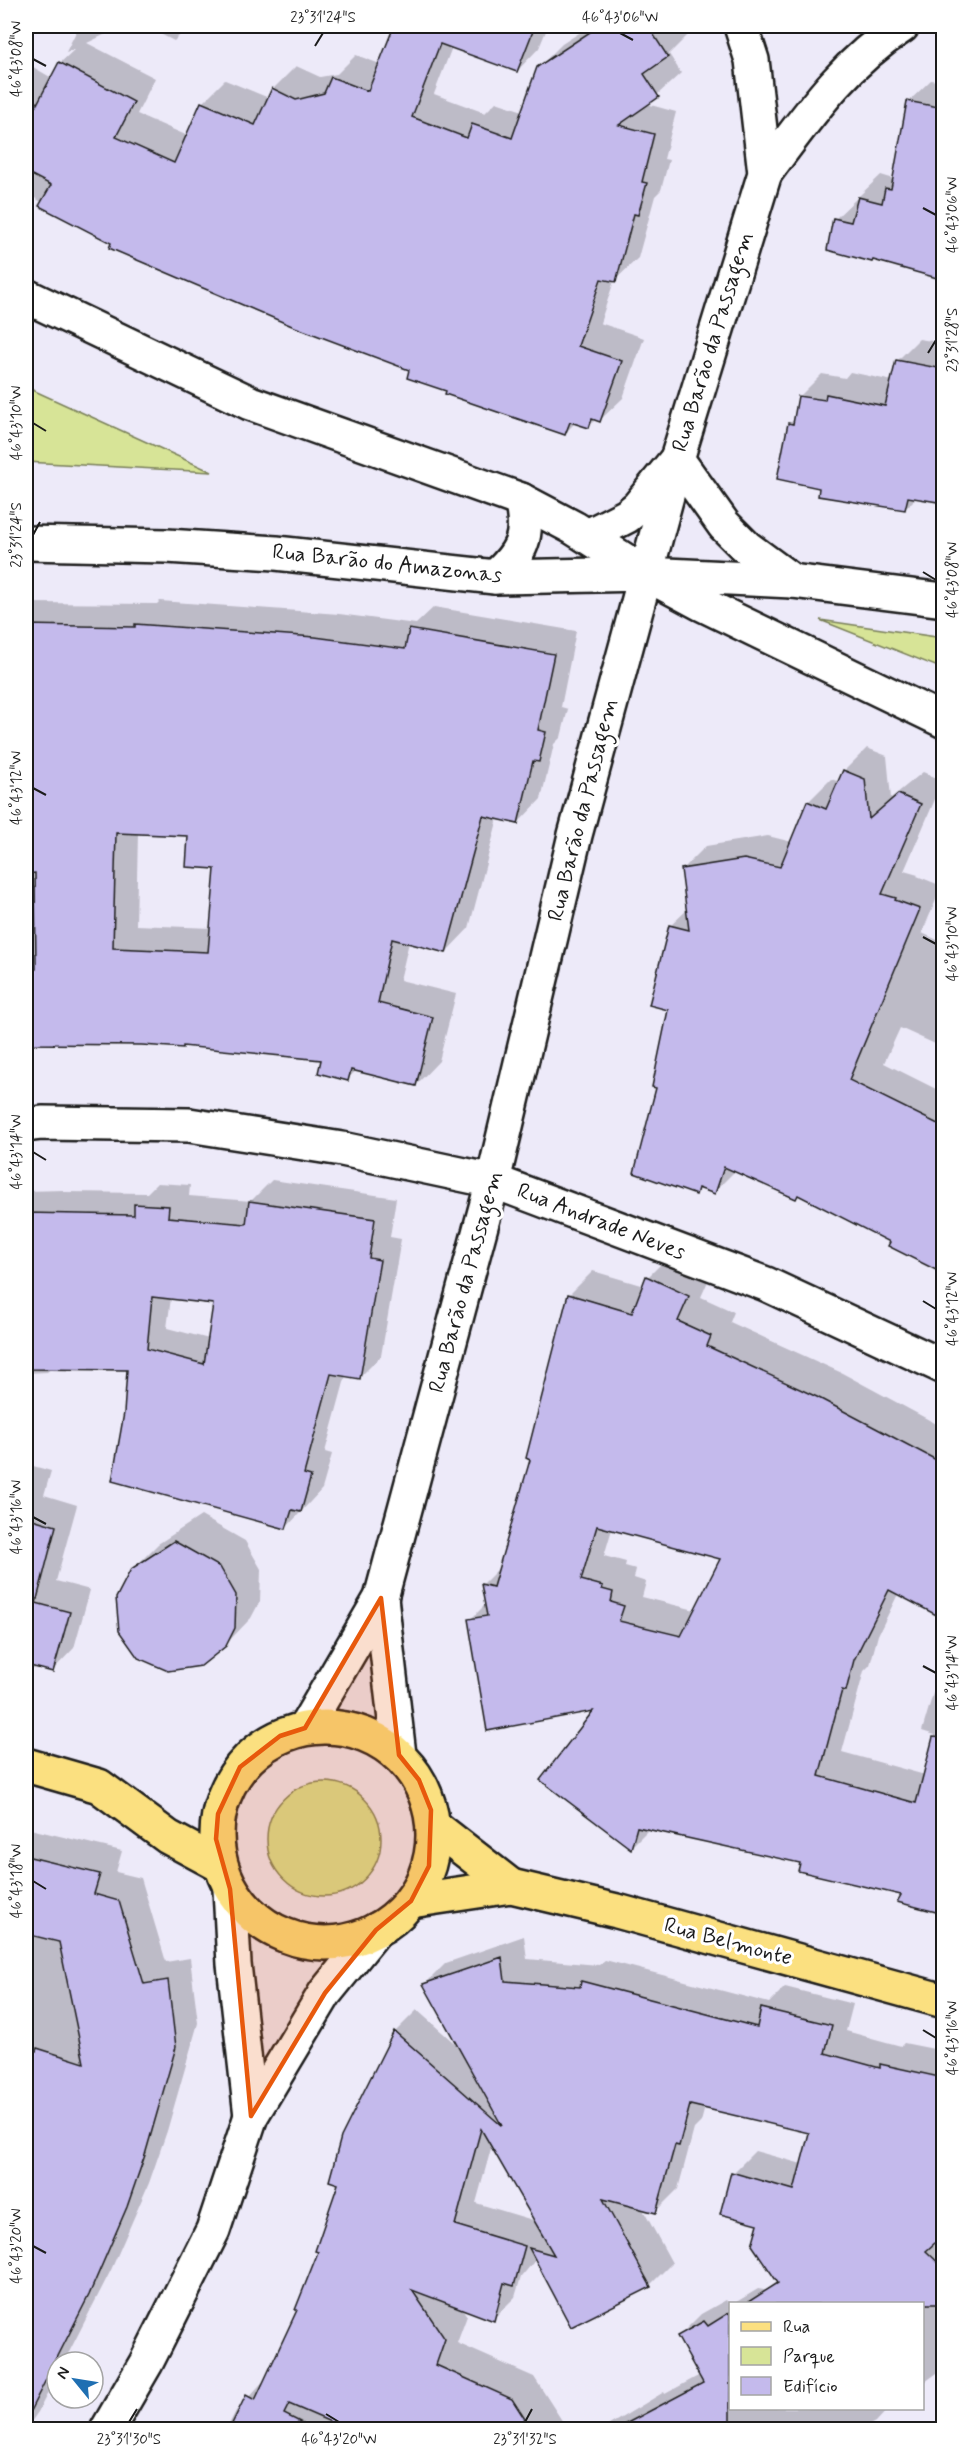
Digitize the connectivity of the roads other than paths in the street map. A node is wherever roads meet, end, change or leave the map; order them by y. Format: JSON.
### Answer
{"nodes":[{"id":1,"x":741,"y":26,"type":"edge"},
{"id":2,"x":902,"y":26,"type":"edge"},
{"id":3,"x":765,"y":173,"type":"junction"},
{"id":4,"x":26,"y":296,"type":"edge"},
{"id":5,"x":677,"y":459,"type":"junction"},
{"id":6,"x":521,"y":500,"type":"junction"},
{"id":7,"x":588,"y":536,"type":"junction"},
{"id":8,"x":26,"y":543,"type":"edge"},
{"id":9,"x":646,"y":574,"type":"junction"},
{"id":10,"x":495,"y":577,"type":"junction"},
{"id":11,"x":748,"y":580,"type":"junction"},
{"id":12,"x":792,"y":581,"type":"junction"},
{"id":13,"x":944,"y":600,"type":"edge"},
{"id":14,"x":733,"y":619,"type":"junction"},
{"id":15,"x":944,"y":721,"type":"edge"},
{"id":16,"x":26,"y":1125,"type":"edge"},
{"id":17,"x":493,"y":1181,"type":"junction"},
{"id":18,"x":944,"y":1367,"type":"edge"},
{"id":19,"x":381,"y":1598,"type":"junction"},
{"id":20,"x":305,"y":1728,"type":"junction"},
{"id":21,"x":399,"y":1755,"type":"junction"},
{"id":22,"x":26,"y":1765,"type":"edge"},
{"id":23,"x":434,"y":1826,"type":"junction"},
{"id":24,"x":225,"y":1877,"type":"junction"},
{"id":25,"x":512,"y":1886,"type":"junction"},
{"id":26,"x":411,"y":1901,"type":"junction"},
{"id":27,"x":376,"y":1930,"type":"junction"},
{"id":28,"x":944,"y":2001,"type":"edge"},
{"id":29,"x":251,"y":2116,"type":"junction"},
{"id":30,"x":107,"y":2430,"type":"edge"}],
"edges":[{"from":1,"to":3,"type":"street","name":"Rua Barão da Passagem"},
{"from":2,"to":3,"type":"street"},
{"from":3,"to":5,"type":"street","name":"Rua Barão da Passagem"},
{"from":4,"to":6,"type":"street"},
{"from":5,"to":7,"type":"street"},
{"from":5,"to":9,"type":"street","name":"Rua Barão da Passagem"},
{"from":5,"to":12,"type":"street"},
{"from":6,"to":7,"type":"street"},
{"from":6,"to":10,"type":"street"},
{"from":7,"to":9,"type":"street"},
{"from":8,"to":10,"type":"street","name":"Rua Barão do Amazonas"},
{"from":9,"to":10,"type":"street","name":"Rua Barão do Amazonas"},
{"from":9,"to":11,"type":"street","name":"Rua Barão do Amazonas"},
{"from":9,"to":14,"type":"street"},
{"from":9,"to":17,"type":"street","name":"Rua Barão da Passagem"},
{"from":11,"to":12,"type":"street","name":"Rua Barão do Amazonas"},
{"from":11,"to":14,"type":"street"},
{"from":12,"to":13,"type":"street","name":"Rua Barão do Amazonas"},
{"from":14,"to":15,"type":"street"},
{"from":16,"to":17,"type":"street","name":"Rua Andrade Neves"},
{"from":17,"to":18,"type":"street","name":"Rua Andrade Neves"},
{"from":17,"to":19,"type":"street","name":"Rua Barão da Passagem"},
{"from":19,"to":20,"type":"street","name":"Rua Barão da Passagem"},
{"from":19,"to":21,"type":"street","name":"Rua Barão da Passagem"},
{"from":20,"to":21,"type":"main road"},
{"from":20,"to":24,"type":"main road"},
{"from":21,"to":23,"type":"main road"},
{"from":22,"to":24,"type":"main road"},
{"from":23,"to":25,"type":"main road","name":"Rua Belmonte"},
{"from":23,"to":26,"type":"main road"},
{"from":24,"to":27,"type":"main road"},
{"from":24,"to":29,"type":"street"},
{"from":25,"to":26,"type":"main road","name":"Rua Belmonte"},
{"from":25,"to":28,"type":"main road","name":"Rua Belmonte"},
{"from":26,"to":27,"type":"main road"},
{"from":27,"to":29,"type":"street"},
{"from":29,"to":30,"type":"street"}]}
